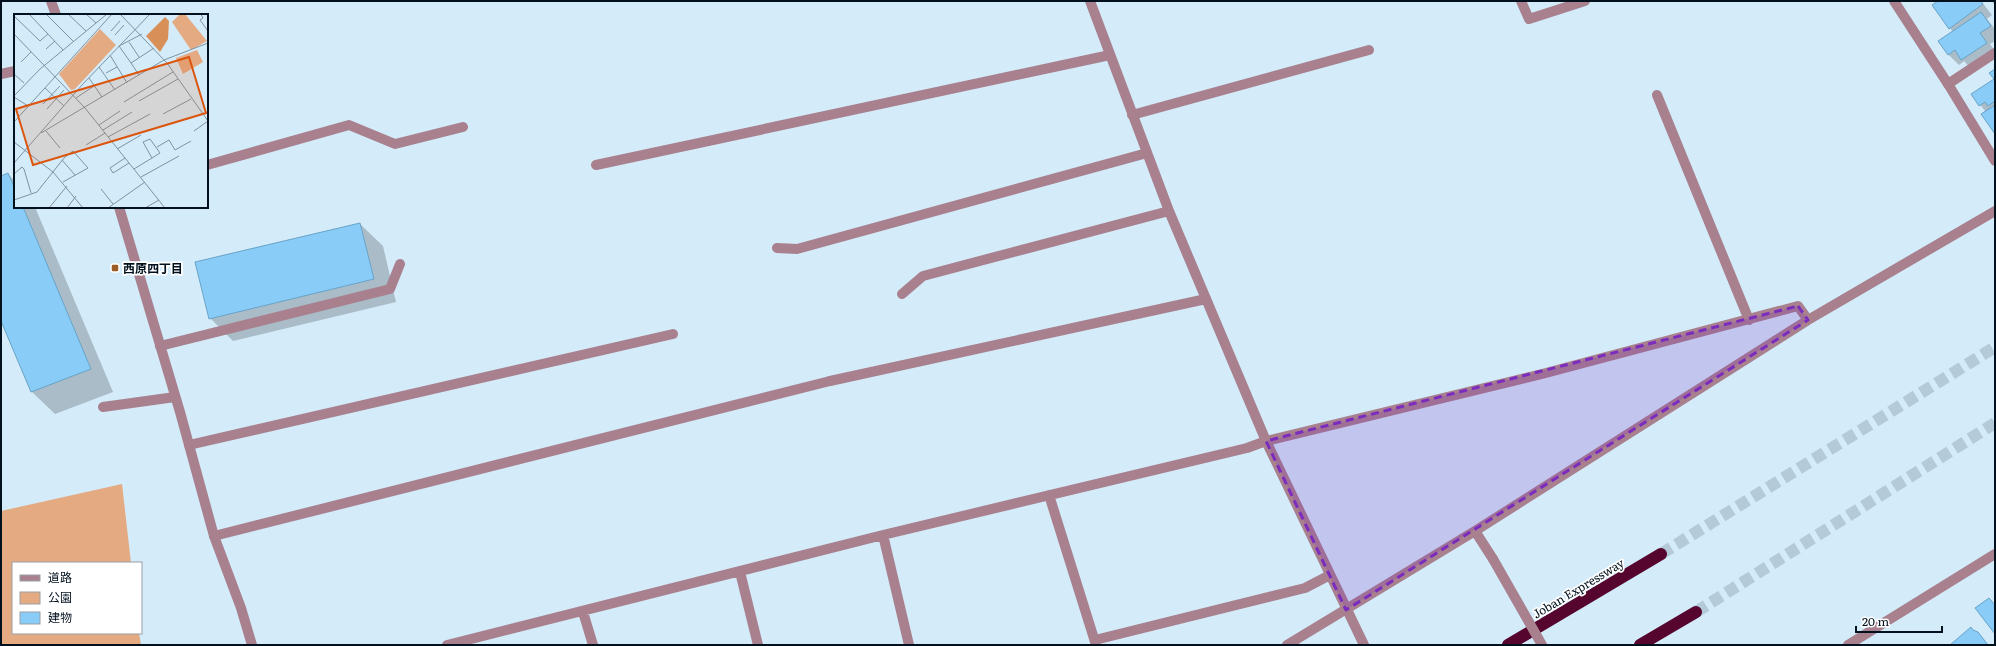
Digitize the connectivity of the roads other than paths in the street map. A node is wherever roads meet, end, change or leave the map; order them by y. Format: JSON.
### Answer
{"nodes":[{"id":1,"x":51,"y":1,"type":"edge"},
{"id":2,"x":1090,"y":1,"type":"edge"},
{"id":3,"x":1521,"y":1,"type":"edge"},
{"id":4,"x":1585,"y":1,"type":"edge"},
{"id":5,"x":1894,"y":1,"type":"edge"},
{"id":6,"x":56,"y":14,"type":"edge"},
{"id":7,"x":1369,"y":50,"type":"dead end"},
{"id":8,"x":1995,"y":53,"type":"edge"},
{"id":9,"x":1110,"y":55,"type":"junction"},
{"id":10,"x":14,"y":71,"type":"edge"},
{"id":11,"x":1,"y":74,"type":"edge"},
{"id":12,"x":1948,"y":84,"type":"junction"},
{"id":13,"x":1656,"y":95,"type":"dead end"},
{"id":14,"x":1132,"y":115,"type":"junction"},
{"id":15,"x":463,"y":127,"type":"dead end"},
{"id":16,"x":1147,"y":154,"type":"junction"},
{"id":17,"x":1995,"y":161,"type":"edge"},
{"id":18,"x":208,"y":164,"type":"edge"},
{"id":19,"x":596,"y":165,"type":"dead end"},
{"id":20,"x":118,"y":208,"type":"edge"},
{"id":21,"x":1168,"y":211,"type":"junction"},
{"id":22,"x":1995,"y":211,"type":"edge"},
{"id":23,"x":777,"y":248,"type":"dead end"},
{"id":24,"x":400,"y":264,"type":"dead end"},
{"id":25,"x":902,"y":294,"type":"dead end"},
{"id":26,"x":1206,"y":299,"type":"junction"},
{"id":27,"x":1749,"y":320,"type":"junction"},
{"id":28,"x":1808,"y":320,"type":"junction"},
{"id":29,"x":673,"y":334,"type":"dead end"},
{"id":30,"x":160,"y":346,"type":"junction"},
{"id":31,"x":175,"y":397,"type":"junction"},
{"id":32,"x":103,"y":407,"type":"dead end"},
{"id":33,"x":1266,"y":441,"type":"junction"},
{"id":34,"x":189,"y":445,"type":"junction"},
{"id":35,"x":1049,"y":495,"type":"junction"},
{"id":36,"x":1475,"y":531,"type":"junction"},
{"id":37,"x":883,"y":535,"type":"junction"},
{"id":38,"x":214,"y":536,"type":"junction"},
{"id":39,"x":1661,"y":554,"type":"tunnel mouth"},
{"id":40,"x":1995,"y":554,"type":"edge"},
{"id":41,"x":740,"y":572,"type":"junction"},
{"id":42,"x":1330,"y":575,"type":"junction"},
{"id":43,"x":1346,"y":610,"type":"junction"},
{"id":44,"x":583,"y":612,"type":"junction"},
{"id":45,"x":1696,"y":612,"type":"tunnel mouth"},
{"id":46,"x":1095,"y":642,"type":"edge"},
{"id":47,"x":1854,"y":643,"type":"edge"},
{"id":48,"x":252,"y":645,"type":"edge"},
{"id":49,"x":447,"y":645,"type":"edge"},
{"id":50,"x":593,"y":645,"type":"edge"},
{"id":51,"x":758,"y":645,"type":"edge"},
{"id":52,"x":909,"y":645,"type":"edge"},
{"id":53,"x":1287,"y":645,"type":"edge"},
{"id":54,"x":1364,"y":645,"type":"edge"},
{"id":55,"x":1508,"y":645,"type":"edge"},
{"id":56,"x":1542,"y":645,"type":"edge"},
{"id":57,"x":1640,"y":645,"type":"edge"}],
"edges":[{"from":1,"to":6,"type":"street"},
{"from":2,"to":9,"type":"street"},
{"from":3,"to":4,"type":"street"},
{"from":5,"to":12,"type":"street"},
{"from":7,"to":14,"type":"street"},
{"from":8,"to":12,"type":"street"},
{"from":9,"to":14,"type":"street"},
{"from":9,"to":19,"type":"street"},
{"from":10,"to":11,"type":"street"},
{"from":12,"to":17,"type":"street"},
{"from":13,"to":27,"type":"street"},
{"from":14,"to":16,"type":"street"},
{"from":15,"to":18,"type":"street"},
{"from":16,"to":21,"type":"street"},
{"from":16,"to":23,"type":"street"},
{"from":20,"to":30,"type":"street"},
{"from":21,"to":25,"type":"street"},
{"from":21,"to":26,"type":"street"},
{"from":22,"to":28,"type":"street"},
{"from":24,"to":30,"type":"street"},
{"from":26,"to":33,"type":"street"},
{"from":26,"to":38,"type":"street"},
{"from":27,"to":28,"type":"street"},
{"from":27,"to":33,"type":"street"},
{"from":28,"to":36,"type":"street"},
{"from":29,"to":34,"type":"street"},
{"from":30,"to":31,"type":"street"},
{"from":31,"to":32,"type":"street"},
{"from":31,"to":34,"type":"street"},
{"from":33,"to":35,"type":"street"},
{"from":33,"to":42,"type":"street"},
{"from":34,"to":38,"type":"street"},
{"from":35,"to":37,"type":"street"},
{"from":35,"to":46,"type":"street"},
{"from":36,"to":43,"type":"street"},
{"from":36,"to":56,"type":"street","bridge":true},
{"from":37,"to":41,"type":"street"},
{"from":37,"to":52,"type":"street"},
{"from":38,"to":48,"type":"street"},
{"from":39,"to":55,"type":"highway","name":"Joban Expressway"},
{"from":40,"to":47,"type":"street"},
{"from":41,"to":44,"type":"street"},
{"from":41,"to":51,"type":"street"},
{"from":42,"to":43,"type":"street"},
{"from":42,"to":46,"type":"street"},
{"from":43,"to":53,"type":"street"},
{"from":43,"to":54,"type":"street"},
{"from":44,"to":49,"type":"street"},
{"from":44,"to":50,"type":"street"},
{"from":45,"to":57,"type":"highway"}]}
